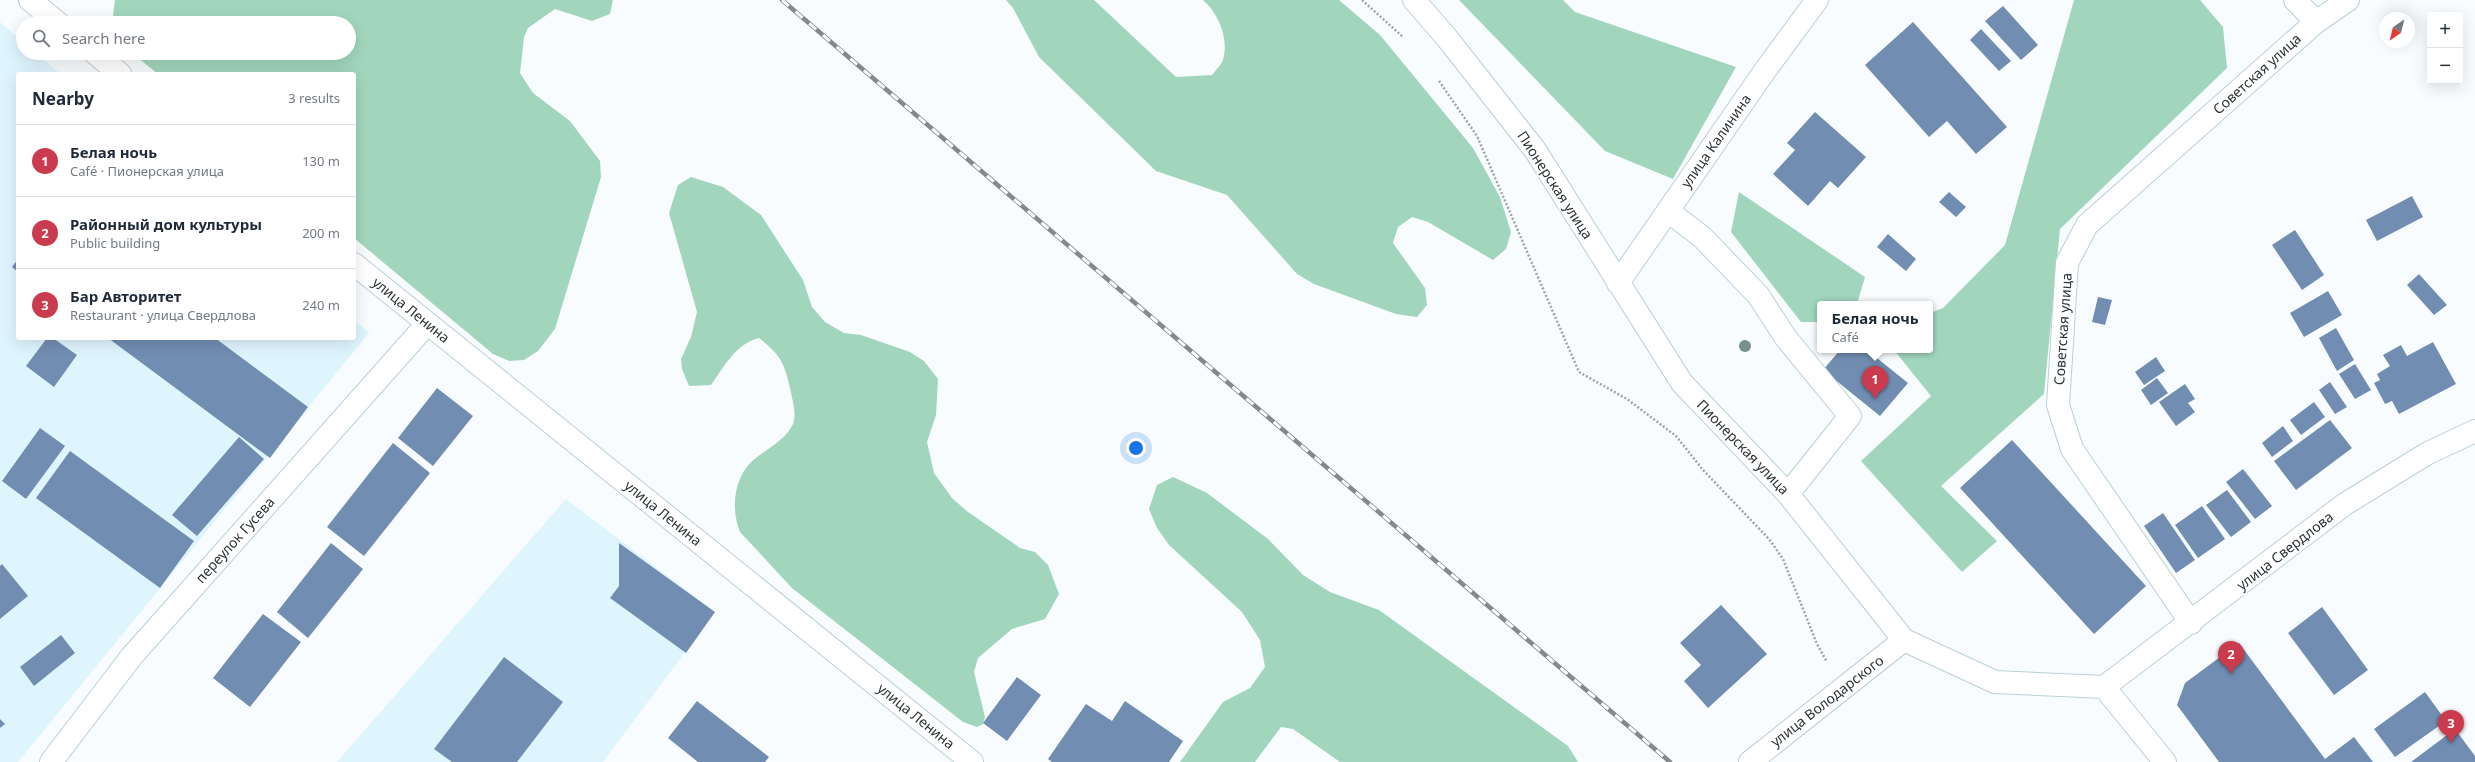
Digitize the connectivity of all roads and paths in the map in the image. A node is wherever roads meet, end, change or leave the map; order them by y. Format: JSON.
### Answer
{"nodes":[{"id":1,"x":30,"y":0,"type":"edge"},
{"id":2,"x":1362,"y":0,"type":"edge"},
{"id":3,"x":1414,"y":0,"type":"edge"},
{"id":4,"x":1817,"y":0,"type":"edge"},
{"id":5,"x":2295,"y":0,"type":"edge"},
{"id":6,"x":2348,"y":0,"type":"edge"},
{"id":7,"x":49,"y":16,"type":"edge"},
{"id":8,"x":2316,"y":22,"type":"junction"},
{"id":9,"x":1408,"y":42,"type":"dead end"},
{"id":10,"x":103,"y":60,"type":"edge"},
{"id":11,"x":118,"y":72,"type":"edge"},
{"id":12,"x":1434,"y":75,"type":"dead end"},
{"id":13,"x":1668,"y":211,"type":"junction"},
{"id":14,"x":356,"y":266,"type":"edge"},
{"id":15,"x":1618,"y":283,"type":"junction"},
{"id":16,"x":427,"y":324,"type":"junction"},
{"id":17,"x":2475,"y":431,"type":"edge"},
{"id":18,"x":1788,"y":494,"type":"junction"},
{"id":19,"x":2191,"y":623,"type":"junction"},
{"id":20,"x":1904,"y":640,"type":"junction"},
{"id":21,"x":1817,"y":644,"type":"dead end"},
{"id":22,"x":2104,"y":687,"type":"junction"},
{"id":23,"x":51,"y":762,"type":"edge"},
{"id":24,"x":972,"y":762,"type":"edge"},
{"id":25,"x":1750,"y":762,"type":"edge"},
{"id":26,"x":2165,"y":762,"type":"edge"}],
"edges":[{"from":1,"to":7,"type":"street"},
{"from":2,"to":9,"type":"path"},
{"from":3,"to":15,"type":"street","name":"Пионерская улица"},
{"from":4,"to":13,"type":"street","name":"улица Калинина"},
{"from":5,"to":8,"type":"street"},
{"from":6,"to":8,"type":"street","name":"Советская улица"},
{"from":8,"to":19,"type":"street","name":"Советская улица"},
{"from":10,"to":11,"type":"street"},
{"from":12,"to":21,"type":"path"},
{"from":13,"to":15,"type":"street","name":"улица Калинина"},
{"from":13,"to":18,"type":"street"},
{"from":14,"to":16,"type":"street","name":"улица Ленина"},
{"from":15,"to":18,"type":"street","name":"Пионерская улица"},
{"from":16,"to":23,"type":"street","name":"переулок Гусева"},
{"from":16,"to":24,"type":"street","name":"улица Ленина"},
{"from":17,"to":19,"type":"street","name":"улица Свердлова"},
{"from":18,"to":20,"type":"street","name":"Пионерская улица"},
{"from":19,"to":22,"type":"street","name":"улица Свердлова"},
{"from":20,"to":22,"type":"street","name":"Пионерская улица"},
{"from":20,"to":25,"type":"street","name":"улица Володарского"},
{"from":22,"to":26,"type":"street"}]}
